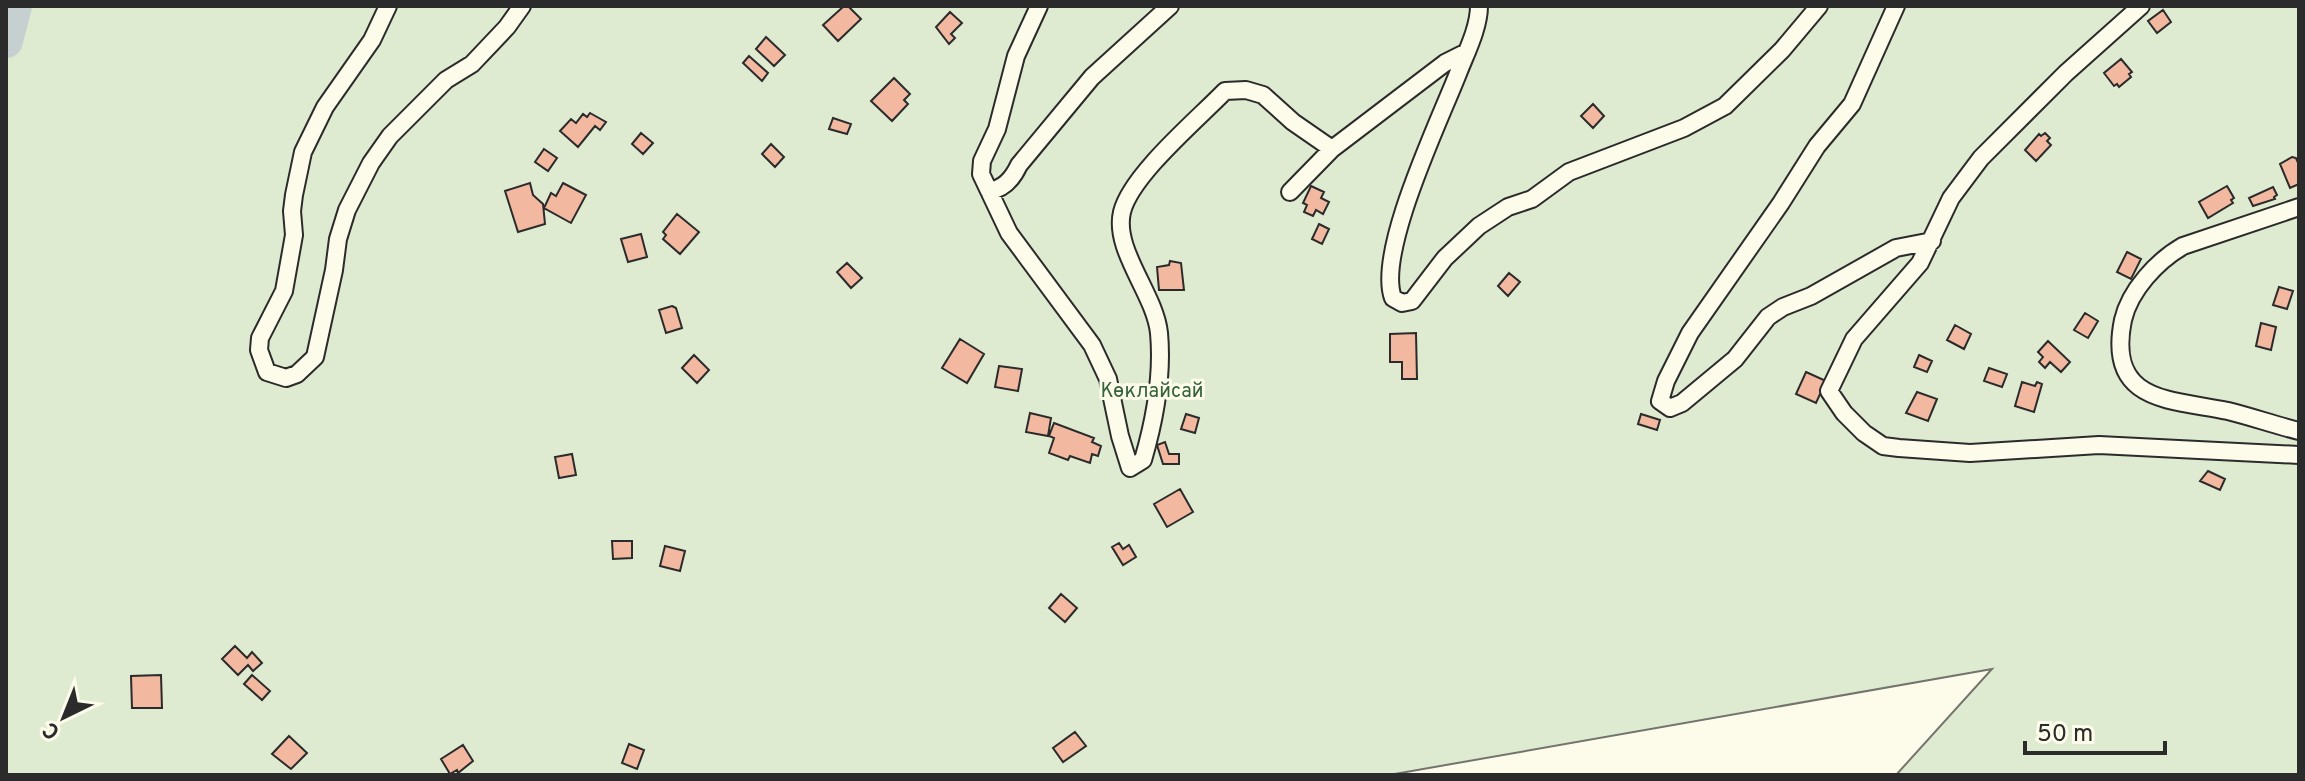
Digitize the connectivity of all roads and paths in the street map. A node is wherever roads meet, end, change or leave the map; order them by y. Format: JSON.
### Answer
{"nodes":[{"id":1,"x":388,"y":6,"type":"edge"},
{"id":2,"x":522,"y":6,"type":"edge"},
{"id":3,"x":1039,"y":6,"type":"edge"},
{"id":4,"x":1170,"y":6,"type":"edge"},
{"id":5,"x":1479,"y":6,"type":"edge"},
{"id":6,"x":1819,"y":6,"type":"edge"},
{"id":7,"x":1896,"y":6,"type":"edge"},
{"id":8,"x":2141,"y":6,"type":"edge"},
{"id":9,"x":1467,"y":52,"type":"junction"},
{"id":10,"x":1332,"y":149,"type":"junction"},
{"id":11,"x":989,"y":191,"type":"junction"},
{"id":12,"x":1290,"y":192,"type":"dead end"},
{"id":13,"x":2299,"y":207,"type":"edge"},
{"id":14,"x":1932,"y":241,"type":"junction"},
{"id":15,"x":2299,"y":431,"type":"edge"},
{"id":16,"x":2299,"y":455,"type":"edge"}],
"edges":[{"from":1,"to":2,"type":"street"},
{"from":3,"to":11,"type":"street"},
{"from":4,"to":11,"type":"street"},
{"from":5,"to":9,"type":"street"},
{"from":6,"to":9,"type":"street"},
{"from":7,"to":14,"type":"street"},
{"from":8,"to":14,"type":"street"},
{"from":9,"to":10,"type":"street"},
{"from":10,"to":11,"type":"street"},
{"from":10,"to":12,"type":"street"},
{"from":13,"to":15,"type":"street"},
{"from":14,"to":16,"type":"street"}]}
